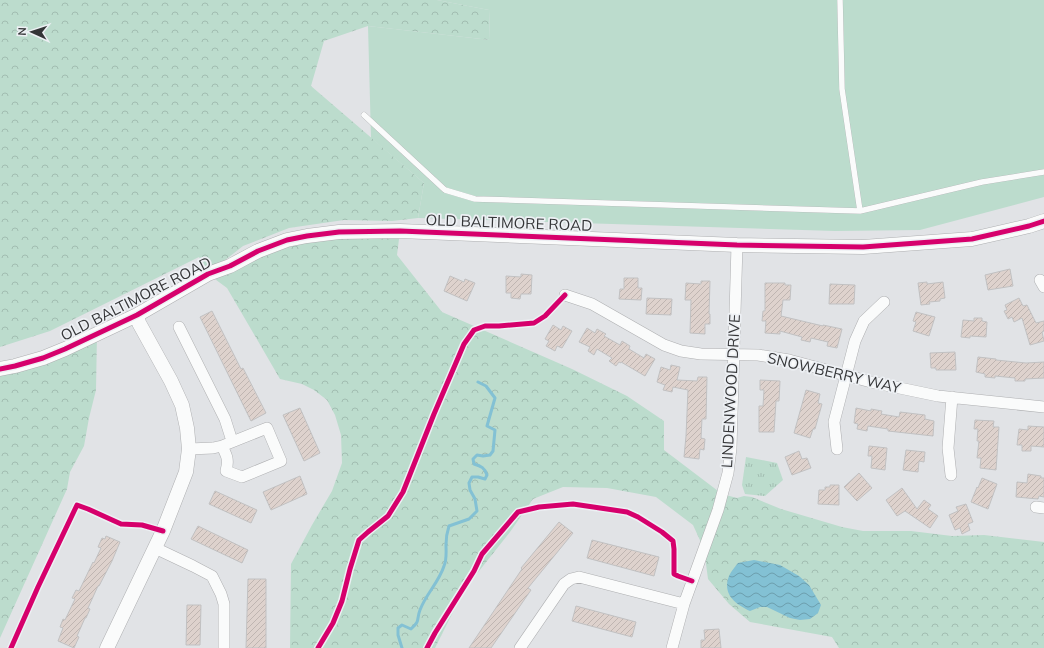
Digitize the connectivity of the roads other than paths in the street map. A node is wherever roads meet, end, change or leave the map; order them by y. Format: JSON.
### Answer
{"nodes":[{"id":1,"x":840,"y":0,"type":"edge"},
{"id":2,"x":364,"y":115,"type":"dead end"},
{"id":3,"x":1044,"y":172,"type":"edge"},
{"id":4,"x":860,"y":211,"type":"junction"},
{"id":5,"x":1044,"y":221,"type":"edge"},
{"id":6,"x":737,"y":245,"type":"junction"},
{"id":7,"x":565,"y":295,"type":"dead end"},
{"id":8,"x":884,"y":302,"type":"dead end"},
{"id":9,"x":137,"y":315,"type":"junction"},
{"id":10,"x":179,"y":327,"type":"dead end"},
{"id":11,"x":734,"y":355,"type":"junction"},
{"id":12,"x":0,"y":368,"type":"edge"},
{"id":13,"x":846,"y":375,"type":"junction"},
{"id":14,"x":952,"y":397,"type":"junction"},
{"id":15,"x":1044,"y":407,"type":"edge"},
{"id":16,"x":227,"y":444,"type":"junction"},
{"id":17,"x":189,"y":449,"type":"junction"},
{"id":18,"x":837,"y":449,"type":"dead end"},
{"id":19,"x":950,"y":476,"type":"dead end"},
{"id":20,"x":155,"y":548,"type":"junction"},
{"id":21,"x":684,"y":604,"type":"junction"},
{"id":22,"x":107,"y":648,"type":"edge"},
{"id":23,"x":224,"y":648,"type":"edge"},
{"id":24,"x":520,"y":648,"type":"edge"},
{"id":25,"x":672,"y":648,"type":"edge"}],
"edges":[{"from":1,"to":4,"type":"lane"},
{"from":2,"to":4,"type":"lane"},
{"from":3,"to":4,"type":"lane"},
{"from":5,"to":6,"type":"street","name":"OLD BALTIMORE ROAD"},
{"from":6,"to":9,"type":"street","name":"OLD BALTIMORE ROAD"},
{"from":6,"to":11,"type":"street","name":"LINDENWOOD DRIVE"},
{"from":7,"to":11,"type":"street","name":"SNOWBERRY WAY"},
{"from":8,"to":13,"type":"street"},
{"from":9,"to":12,"type":"street","name":"OLD BALTIMORE ROAD"},
{"from":9,"to":17,"type":"street"},
{"from":10,"to":16,"type":"street"},
{"from":11,"to":13,"type":"street","name":"SNOWBERRY WAY"},
{"from":11,"to":21,"type":"street","name":"LINDENWOOD DRIVE"},
{"from":13,"to":14,"type":"street","name":"SNOWBERRY WAY"},
{"from":13,"to":18,"type":"street"},
{"from":14,"to":15,"type":"street","name":"SNOWBERRY WAY"},
{"from":14,"to":19,"type":"street"},
{"from":16,"to":16,"type":"street"},
{"from":16,"to":17,"type":"street"},
{"from":17,"to":20,"type":"street"},
{"from":20,"to":22,"type":"street"},
{"from":20,"to":23,"type":"street"},
{"from":21,"to":24,"type":"street"},
{"from":21,"to":25,"type":"street","name":"LINDENWOOD DRIVE"}]}
